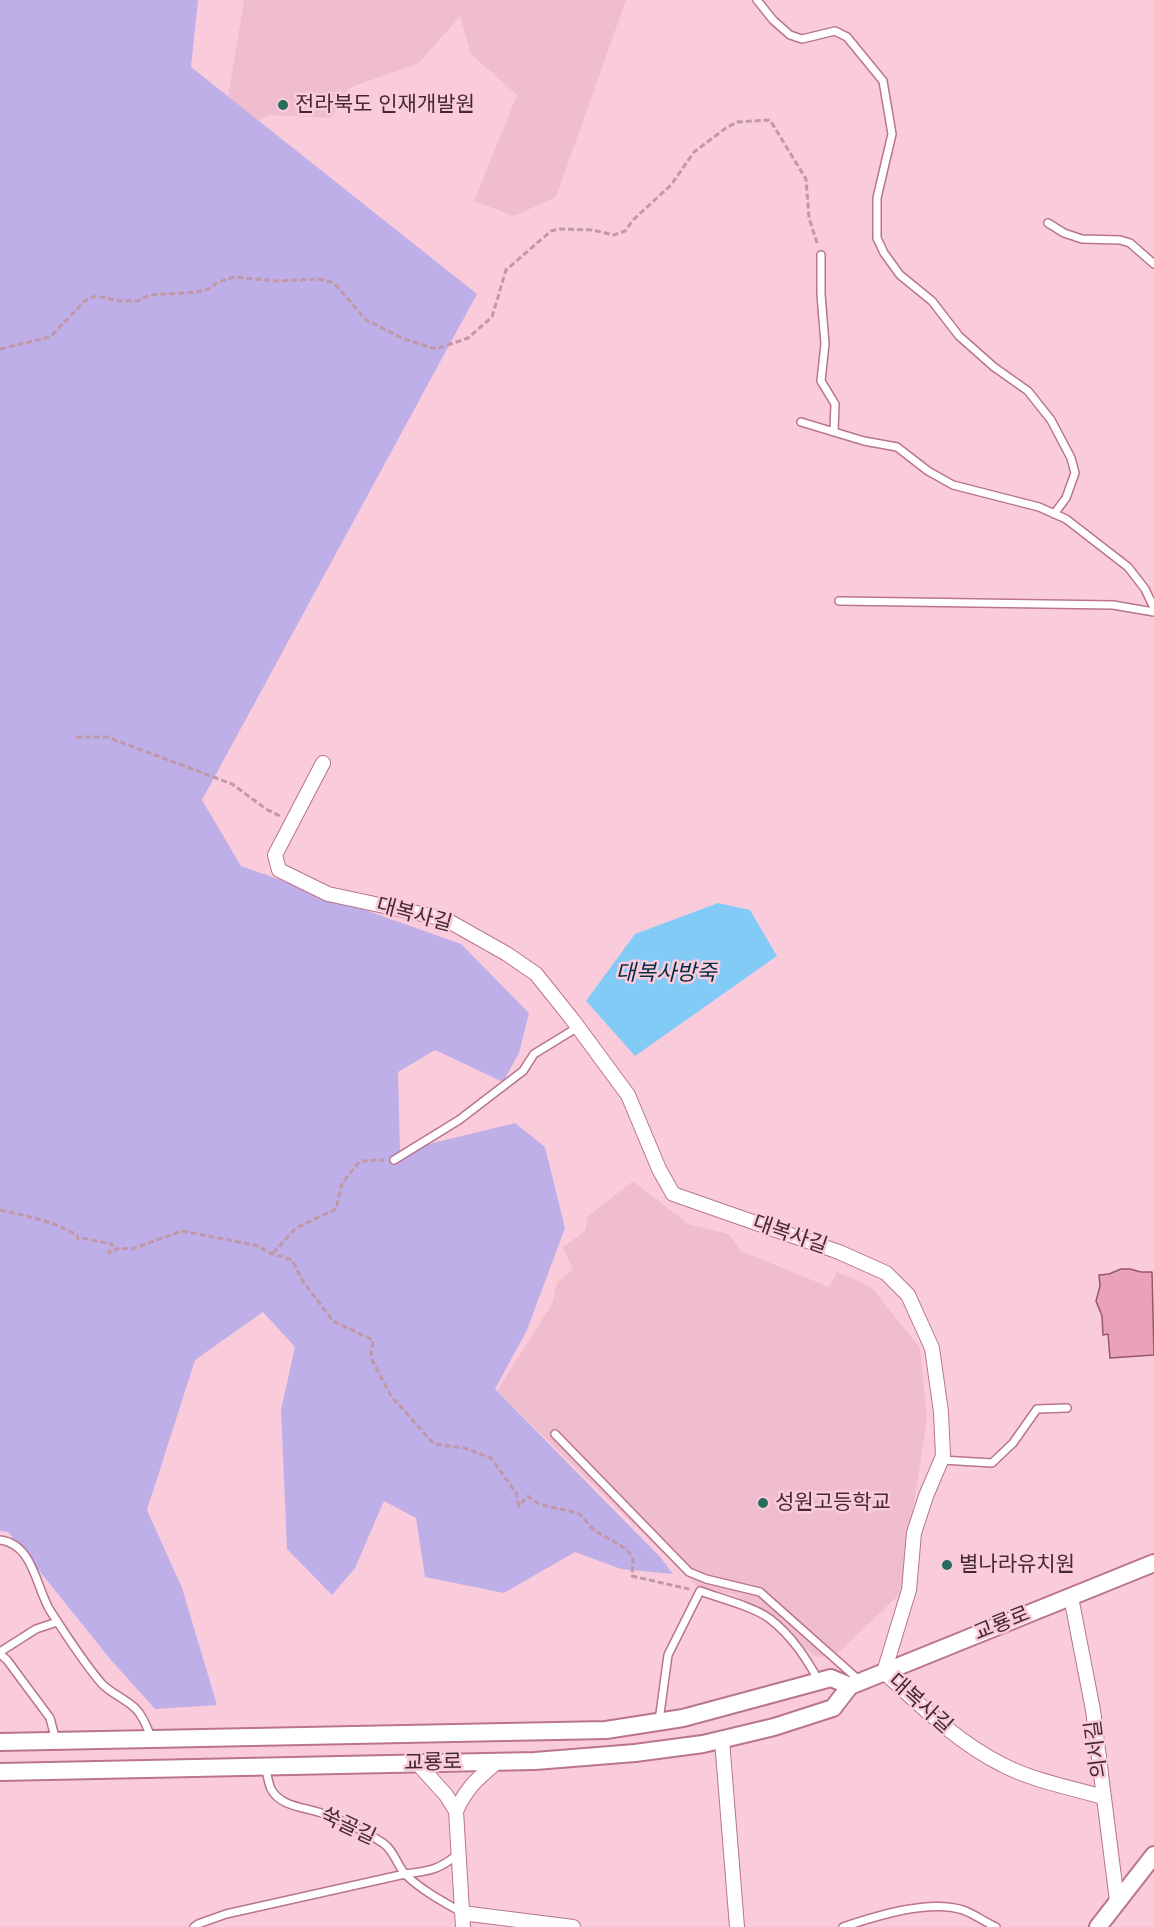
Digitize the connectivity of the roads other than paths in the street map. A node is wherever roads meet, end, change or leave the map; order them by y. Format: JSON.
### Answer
{"nodes":[{"id":1,"x":757,"y":0,"type":"edge"},
{"id":2,"x":1048,"y":223,"type":"dead end"},
{"id":3,"x":821,"y":255,"type":"road end"},
{"id":4,"x":1154,"y":264,"type":"edge"},
{"id":5,"x":801,"y":422,"type":"dead end"},
{"id":6,"x":834,"y":432,"type":"junction"},
{"id":7,"x":1054,"y":514,"type":"junction"},
{"id":8,"x":839,"y":601,"type":"dead end"},
{"id":9,"x":1154,"y":610,"type":"edge"},
{"id":10,"x":323,"y":763,"type":"dead end"},
{"id":11,"x":578,"y":1027,"type":"junction"},
{"id":12,"x":394,"y":1160,"type":"road end"},
{"id":13,"x":1067,"y":1408,"type":"dead end"},
{"id":14,"x":555,"y":1434,"type":"dead end"},
{"id":15,"x":942,"y":1460,"type":"junction"},
{"id":16,"x":0,"y":1540,"type":"edge"},
{"id":17,"x":1154,"y":1563,"type":"edge"},
{"id":18,"x":1071,"y":1597,"type":"junction"},
{"id":19,"x":57,"y":1622,"type":"junction"},
{"id":20,"x":0,"y":1653,"type":"edge"},
{"id":21,"x":884,"y":1672,"type":"junction"},
{"id":22,"x":819,"y":1681,"type":"junction"},
{"id":23,"x":855,"y":1684,"type":"junction"},
{"id":24,"x":659,"y":1721,"type":"junction"},
{"id":25,"x":152,"y":1739,"type":"junction"},
{"id":26,"x":722,"y":1740,"type":"junction"},
{"id":27,"x":56,"y":1741,"type":"junction"},
{"id":28,"x":0,"y":1742,"type":"edge"},
{"id":29,"x":497,"y":1762,"type":"junction"},
{"id":30,"x":418,"y":1764,"type":"junction"},
{"id":31,"x":265,"y":1766,"type":"junction"},
{"id":32,"x":0,"y":1772,"type":"edge"},
{"id":33,"x":1103,"y":1797,"type":"junction"},
{"id":34,"x":456,"y":1811,"type":"junction"},
{"id":35,"x":459,"y":1854,"type":"junction"},
{"id":36,"x":1154,"y":1856,"type":"edge"},
{"id":37,"x":405,"y":1874,"type":"junction"},
{"id":38,"x":1117,"y":1901,"type":"junction"},
{"id":39,"x":462,"y":1920,"type":"edge"},
{"id":40,"x":194,"y":1927,"type":"edge"},
{"id":41,"x":573,"y":1927,"type":"edge"},
{"id":42,"x":738,"y":1927,"type":"edge"},
{"id":43,"x":843,"y":1927,"type":"edge"},
{"id":44,"x":996,"y":1927,"type":"edge"},
{"id":45,"x":1098,"y":1927,"type":"edge"}],
"edges":[{"from":1,"to":7,"type":"lane"},
{"from":2,"to":4,"type":"lane"},
{"from":3,"to":6,"type":"lane"},
{"from":5,"to":6,"type":"lane"},
{"from":6,"to":7,"type":"lane"},
{"from":7,"to":9,"type":"lane"},
{"from":8,"to":9,"type":"lane"},
{"from":10,"to":11,"type":"street","name":"대복사길"},
{"from":11,"to":12,"type":"lane"},
{"from":11,"to":15,"type":"street","name":"대복사길"},
{"from":13,"to":15,"type":"lane"},
{"from":14,"to":23,"type":"lane"},
{"from":15,"to":21,"type":"street","name":"대복사길"},
{"from":16,"to":19,"type":"lane"},
{"from":17,"to":18,"type":"street","name":"교룡로"},
{"from":18,"to":21,"type":"street","name":"교룡로"},
{"from":18,"to":33,"type":"street","name":"의서길"},
{"from":19,"to":20,"type":"lane"},
{"from":19,"to":25,"type":"lane"},
{"from":20,"to":27,"type":"lane"},
{"from":21,"to":23,"type":"street","name":"교룡로"},
{"from":21,"to":33,"type":"street","name":"대복사길"},
{"from":22,"to":23,"type":"street","name":"교룡로"},
{"from":22,"to":24,"type":"street","name":"교룡로"},
{"from":22,"to":24,"type":"lane"},
{"from":23,"to":26,"type":"street","name":"교룡로"},
{"from":24,"to":25,"type":"street","name":"교룡로"},
{"from":25,"to":27,"type":"street","name":"교룡로"},
{"from":26,"to":29,"type":"street","name":"교룡로"},
{"from":26,"to":42,"type":"street"},
{"from":27,"to":28,"type":"street","name":"교룡로"},
{"from":29,"to":30,"type":"street","name":"교룡로"},
{"from":29,"to":34,"type":"street"},
{"from":30,"to":31,"type":"street","name":"교룡로"},
{"from":30,"to":34,"type":"street"},
{"from":31,"to":32,"type":"street","name":"교룡로"},
{"from":31,"to":37,"type":"lane","name":"쑥골길"},
{"from":33,"to":38,"type":"street","name":"의서길"},
{"from":34,"to":35,"type":"street"},
{"from":35,"to":37,"type":"lane"},
{"from":35,"to":39,"type":"street"},
{"from":36,"to":38,"type":"street"},
{"from":37,"to":39,"type":"lane","name":"쑥골길"},
{"from":37,"to":40,"type":"lane"},
{"from":38,"to":45,"type":"street"},
{"from":39,"to":41,"type":"street","name":"쑥골길"},
{"from":43,"to":44,"type":"lane"}]}
